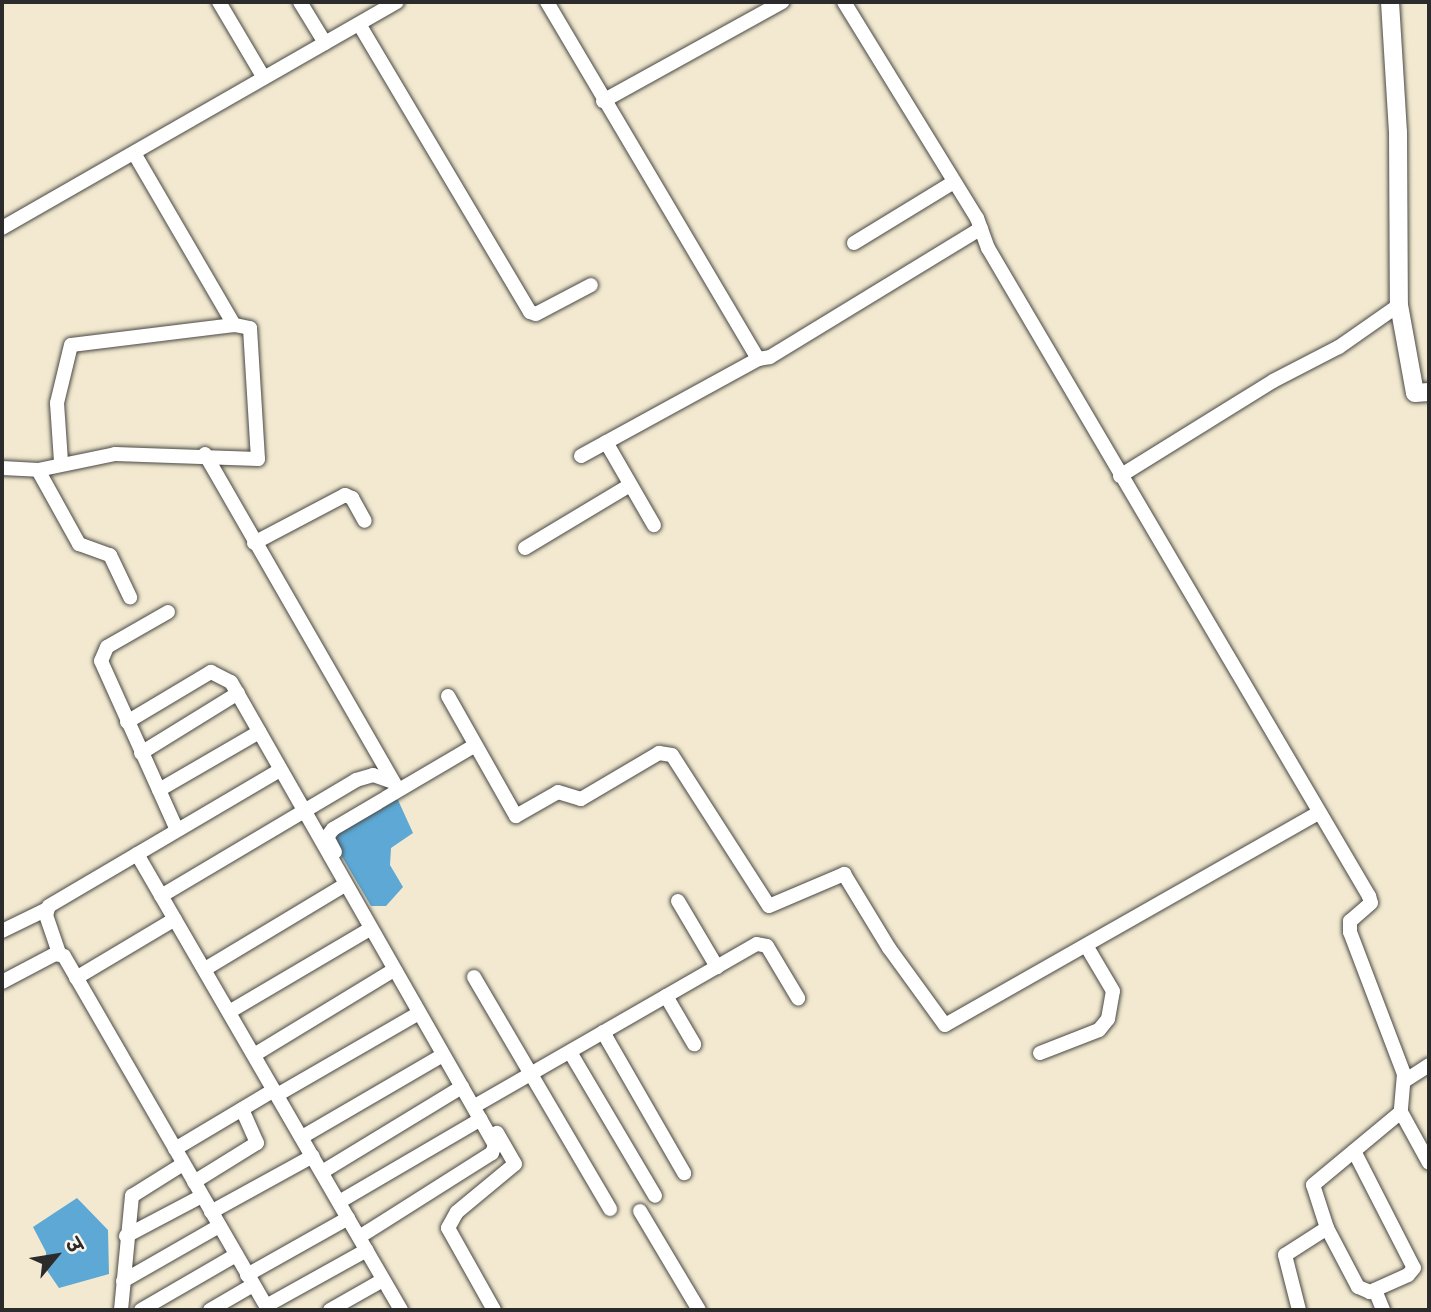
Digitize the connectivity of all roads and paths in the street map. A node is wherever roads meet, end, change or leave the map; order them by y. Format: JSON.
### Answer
{"nodes":[{"id":1,"x":219,"y":2,"type":"edge"},
{"id":2,"x":300,"y":2,"type":"edge"},
{"id":3,"x":397,"y":2,"type":"edge"},
{"id":4,"x":547,"y":2,"type":"edge"},
{"id":5,"x":782,"y":2,"type":"edge"},
{"id":6,"x":844,"y":2,"type":"edge"},
{"id":7,"x":1390,"y":2,"type":"edge"},
{"id":8,"x":359,"y":24,"type":"junction"},
{"id":9,"x":325,"y":43,"type":"junction"},
{"id":10,"x":264,"y":78,"type":"junction"},
{"id":11,"x":603,"y":100,"type":"junction"},
{"id":12,"x":134,"y":153,"type":"junction"},
{"id":13,"x":954,"y":182,"type":"junction"},
{"id":14,"x":2,"y":228,"type":"edge"},
{"id":15,"x":981,"y":228,"type":"junction"},
{"id":16,"x":855,"y":243,"type":"dead end"},
{"id":17,"x":591,"y":285,"type":"dead end"},
{"id":18,"x":1399,"y":305,"type":"junction"},
{"id":19,"x":234,"y":325,"type":"junction"},
{"id":20,"x":758,"y":359,"type":"junction"},
{"id":21,"x":1429,"y":392,"type":"edge"},
{"id":22,"x":606,"y":442,"type":"junction"},
{"id":23,"x":205,"y":454,"type":"junction"},
{"id":24,"x":581,"y":456,"type":"dead end"},
{"id":25,"x":61,"y":462,"type":"junction"},
{"id":26,"x":2,"y":468,"type":"edge"},
{"id":27,"x":38,"y":470,"type":"junction"},
{"id":28,"x":1120,"y":476,"type":"junction"},
{"id":29,"x":631,"y":485,"type":"junction"},
{"id":30,"x":365,"y":521,"type":"dead end"},
{"id":31,"x":654,"y":525,"type":"dead end"},
{"id":32,"x":254,"y":543,"type":"junction"},
{"id":33,"x":525,"y":548,"type":"dead end"},
{"id":34,"x":130,"y":597,"type":"dead end"},
{"id":35,"x":168,"y":612,"type":"dead end"},
{"id":36,"x":238,"y":693,"type":"junction"},
{"id":37,"x":449,"y":696,"type":"dead end"},
{"id":38,"x":127,"y":722,"type":"junction"},
{"id":39,"x":259,"y":732,"type":"junction"},
{"id":40,"x":474,"y":746,"type":"junction"},
{"id":41,"x":141,"y":753,"type":"junction"},
{"id":42,"x":280,"y":769,"type":"junction"},
{"id":43,"x":395,"y":786,"type":"junction"},
{"id":44,"x":159,"y":790,"type":"junction"},
{"id":45,"x":303,"y":812,"type":"junction"},
{"id":46,"x":1318,"y":813,"type":"junction"},
{"id":47,"x":177,"y":830,"type":"junction"},
{"id":48,"x":136,"y":854,"type":"junction"},
{"id":49,"x":345,"y":885,"type":"junction"},
{"id":50,"x":161,"y":896,"type":"junction"},
{"id":51,"x":678,"y":901,"type":"dead end"},
{"id":52,"x":46,"y":910,"type":"junction"},
{"id":53,"x":175,"y":919,"type":"junction"},
{"id":54,"x":370,"y":929,"type":"junction"},
{"id":55,"x":2,"y":931,"type":"edge"},
{"id":56,"x":1087,"y":947,"type":"junction"},
{"id":57,"x":60,"y":953,"type":"junction"},
{"id":58,"x":717,"y":967,"type":"junction"},
{"id":59,"x":205,"y":969,"type":"junction"},
{"id":60,"x":394,"y":971,"type":"junction"},
{"id":61,"x":474,"y":977,"type":"dead end"},
{"id":62,"x":76,"y":978,"type":"junction"},
{"id":63,"x":2,"y":982,"type":"edge"},
{"id":64,"x":666,"y":996,"type":"junction"},
{"id":65,"x":798,"y":998,"type":"dead end"},
{"id":66,"x":229,"y":1012,"type":"junction"},
{"id":67,"x":419,"y":1013,"type":"junction"},
{"id":68,"x":603,"y":1032,"type":"junction"},
{"id":69,"x":694,"y":1044,"type":"dead end"},
{"id":70,"x":570,"y":1052,"type":"junction"},
{"id":71,"x":1040,"y":1053,"type":"dead end"},
{"id":72,"x":254,"y":1055,"type":"junction"},
{"id":73,"x":443,"y":1055,"type":"junction"},
{"id":74,"x":1429,"y":1065,"type":"edge"},
{"id":75,"x":531,"y":1074,"type":"junction"},
{"id":76,"x":1406,"y":1080,"type":"junction"},
{"id":77,"x":462,"y":1087,"type":"junction"},
{"id":78,"x":276,"y":1093,"type":"junction"},
{"id":79,"x":480,"y":1103,"type":"junction"},
{"id":80,"x":242,"y":1109,"type":"junction"},
{"id":81,"x":1401,"y":1112,"type":"junction"},
{"id":82,"x":481,"y":1119,"type":"junction"},
{"id":83,"x":302,"y":1137,"type":"junction"},
{"id":84,"x":175,"y":1150,"type":"junction"},
{"id":85,"x":1354,"y":1151,"type":"junction"},
{"id":86,"x":313,"y":1156,"type":"junction"},
{"id":87,"x":1429,"y":1163,"type":"edge"},
{"id":88,"x":183,"y":1164,"type":"junction"},
{"id":89,"x":322,"y":1172,"type":"junction"},
{"id":90,"x":684,"y":1173,"type":"dead end"},
{"id":91,"x":194,"y":1182,"type":"junction"},
{"id":92,"x":202,"y":1196,"type":"junction"},
{"id":93,"x":655,"y":1196,"type":"dead end"},
{"id":94,"x":339,"y":1202,"type":"junction"},
{"id":95,"x":610,"y":1209,"type":"dead end"},
{"id":96,"x":640,"y":1211,"type":"dead end"},
{"id":97,"x":211,"y":1212,"type":"junction"},
{"id":98,"x":348,"y":1218,"type":"junction"},
{"id":99,"x":219,"y":1226,"type":"junction"},
{"id":100,"x":1327,"y":1228,"type":"junction"},
{"id":101,"x":127,"y":1236,"type":"junction"},
{"id":102,"x":363,"y":1243,"type":"junction"},
{"id":103,"x":236,"y":1255,"type":"junction"},
{"id":104,"x":250,"y":1280,"type":"junction"},
{"id":105,"x":383,"y":1280,"type":"junction"},
{"id":106,"x":123,"y":1281,"type":"junction"},
{"id":107,"x":1375,"y":1290,"type":"junction"},
{"id":108,"x":267,"y":1308,"type":"edge"},
{"id":109,"x":121,"y":1310,"type":"edge"},
{"id":110,"x":141,"y":1310,"type":"edge"},
{"id":111,"x":210,"y":1310,"type":"edge"},
{"id":112,"x":330,"y":1310,"type":"edge"},
{"id":113,"x":399,"y":1310,"type":"edge"},
{"id":114,"x":494,"y":1310,"type":"edge"},
{"id":115,"x":699,"y":1310,"type":"edge"},
{"id":116,"x":1299,"y":1310,"type":"edge"},
{"id":117,"x":1383,"y":1310,"type":"edge"}],
"edges":[{"from":1,"to":10,"type":"street"},
{"from":2,"to":9,"type":"street"},
{"from":3,"to":8,"type":"street"},
{"from":4,"to":11,"type":"street"},
{"from":5,"to":11,"type":"street"},
{"from":6,"to":13,"type":"street"},
{"from":7,"to":18,"type":"main road"},
{"from":8,"to":9,"type":"street"},
{"from":8,"to":17,"type":"street"},
{"from":9,"to":10,"type":"street"},
{"from":10,"to":12,"type":"street"},
{"from":11,"to":20,"type":"street"},
{"from":12,"to":14,"type":"street"},
{"from":12,"to":19,"type":"street"},
{"from":13,"to":15,"type":"street"},
{"from":13,"to":16,"type":"street"},
{"from":15,"to":20,"type":"street"},
{"from":15,"to":28,"type":"street"},
{"from":18,"to":21,"type":"main road"},
{"from":18,"to":28,"type":"street"},
{"from":19,"to":23,"type":"street"},
{"from":19,"to":25,"type":"street"},
{"from":20,"to":22,"type":"street"},
{"from":22,"to":24,"type":"street"},
{"from":22,"to":29,"type":"street"},
{"from":23,"to":25,"type":"street"},
{"from":23,"to":32,"type":"street"},
{"from":25,"to":27,"type":"street"},
{"from":26,"to":27,"type":"street"},
{"from":27,"to":34,"type":"street"},
{"from":28,"to":46,"type":"street"},
{"from":29,"to":31,"type":"street"},
{"from":29,"to":33,"type":"street"},
{"from":30,"to":32,"type":"street"},
{"from":32,"to":43,"type":"street"},
{"from":35,"to":38,"type":"street"},
{"from":36,"to":38,"type":"street"},
{"from":36,"to":39,"type":"street"},
{"from":36,"to":41,"type":"street"},
{"from":37,"to":40,"type":"street"},
{"from":38,"to":41,"type":"street"},
{"from":39,"to":42,"type":"street"},
{"from":39,"to":44,"type":"street"},
{"from":40,"to":43,"type":"street"},
{"from":40,"to":56,"type":"street"},
{"from":41,"to":44,"type":"street"},
{"from":42,"to":45,"type":"street"},
{"from":42,"to":47,"type":"street"},
{"from":43,"to":45,"type":"street"},
{"from":43,"to":79,"type":"street"},
{"from":44,"to":47,"type":"street"},
{"from":45,"to":49,"type":"street"},
{"from":45,"to":50,"type":"street"},
{"from":46,"to":56,"type":"street"},
{"from":46,"to":76,"type":"street"},
{"from":47,"to":48,"type":"street"},
{"from":48,"to":50,"type":"street"},
{"from":48,"to":52,"type":"street"},
{"from":49,"to":54,"type":"street"},
{"from":49,"to":59,"type":"street"},
{"from":50,"to":53,"type":"street"},
{"from":51,"to":58,"type":"street"},
{"from":52,"to":55,"type":"street"},
{"from":52,"to":57,"type":"street"},
{"from":53,"to":59,"type":"street"},
{"from":53,"to":62,"type":"street"},
{"from":54,"to":60,"type":"street"},
{"from":54,"to":66,"type":"street"},
{"from":56,"to":71,"type":"street"},
{"from":57,"to":62,"type":"street"},
{"from":57,"to":63,"type":"street"},
{"from":58,"to":64,"type":"street"},
{"from":58,"to":65,"type":"street"},
{"from":59,"to":66,"type":"street"},
{"from":60,"to":67,"type":"street"},
{"from":60,"to":72,"type":"street"},
{"from":61,"to":75,"type":"street"},
{"from":62,"to":84,"type":"street"},
{"from":64,"to":68,"type":"street"},
{"from":64,"to":69,"type":"street"},
{"from":66,"to":72,"type":"street"},
{"from":67,"to":73,"type":"street"},
{"from":67,"to":78,"type":"street"},
{"from":68,"to":70,"type":"street"},
{"from":68,"to":90,"type":"street"},
{"from":70,"to":75,"type":"street"},
{"from":70,"to":93,"type":"street"},
{"from":72,"to":78,"type":"street"},
{"from":73,"to":77,"type":"street"},
{"from":73,"to":83,"type":"street"},
{"from":74,"to":76,"type":"street"},
{"from":75,"to":79,"type":"street"},
{"from":75,"to":95,"type":"street"},
{"from":76,"to":81,"type":"street"},
{"from":77,"to":82,"type":"street"},
{"from":77,"to":89,"type":"street"},
{"from":78,"to":80,"type":"street"},
{"from":78,"to":83,"type":"street"},
{"from":79,"to":114,"type":"street"},
{"from":80,"to":84,"type":"street"},
{"from":80,"to":91,"type":"street"},
{"from":81,"to":85,"type":"street"},
{"from":81,"to":87,"type":"street"},
{"from":82,"to":94,"type":"street"},
{"from":82,"to":102,"type":"street"},
{"from":83,"to":86,"type":"street"},
{"from":84,"to":88,"type":"street"},
{"from":85,"to":100,"type":"street"},
{"from":85,"to":107,"type":"street"},
{"from":86,"to":89,"type":"street"},
{"from":86,"to":97,"type":"street"},
{"from":88,"to":91,"type":"street"},
{"from":88,"to":101,"type":"street"},
{"from":89,"to":94,"type":"street"},
{"from":91,"to":92,"type":"street"},
{"from":92,"to":97,"type":"street"},
{"from":92,"to":101,"type":"street"},
{"from":94,"to":98,"type":"street"},
{"from":96,"to":115,"type":"street"},
{"from":97,"to":99,"type":"street"},
{"from":98,"to":102,"type":"street"},
{"from":98,"to":104,"type":"street"},
{"from":99,"to":103,"type":"street"},
{"from":99,"to":106,"type":"street"},
{"from":100,"to":107,"type":"street"},
{"from":100,"to":116,"type":"street"},
{"from":101,"to":106,"type":"street"},
{"from":102,"to":105,"type":"street"},
{"from":102,"to":108,"type":"street"},
{"from":103,"to":104,"type":"street"},
{"from":103,"to":110,"type":"street"},
{"from":104,"to":108,"type":"street"},
{"from":104,"to":111,"type":"street"},
{"from":105,"to":112,"type":"street"},
{"from":105,"to":113,"type":"street"},
{"from":106,"to":109,"type":"street"},
{"from":107,"to":117,"type":"street"}]}
